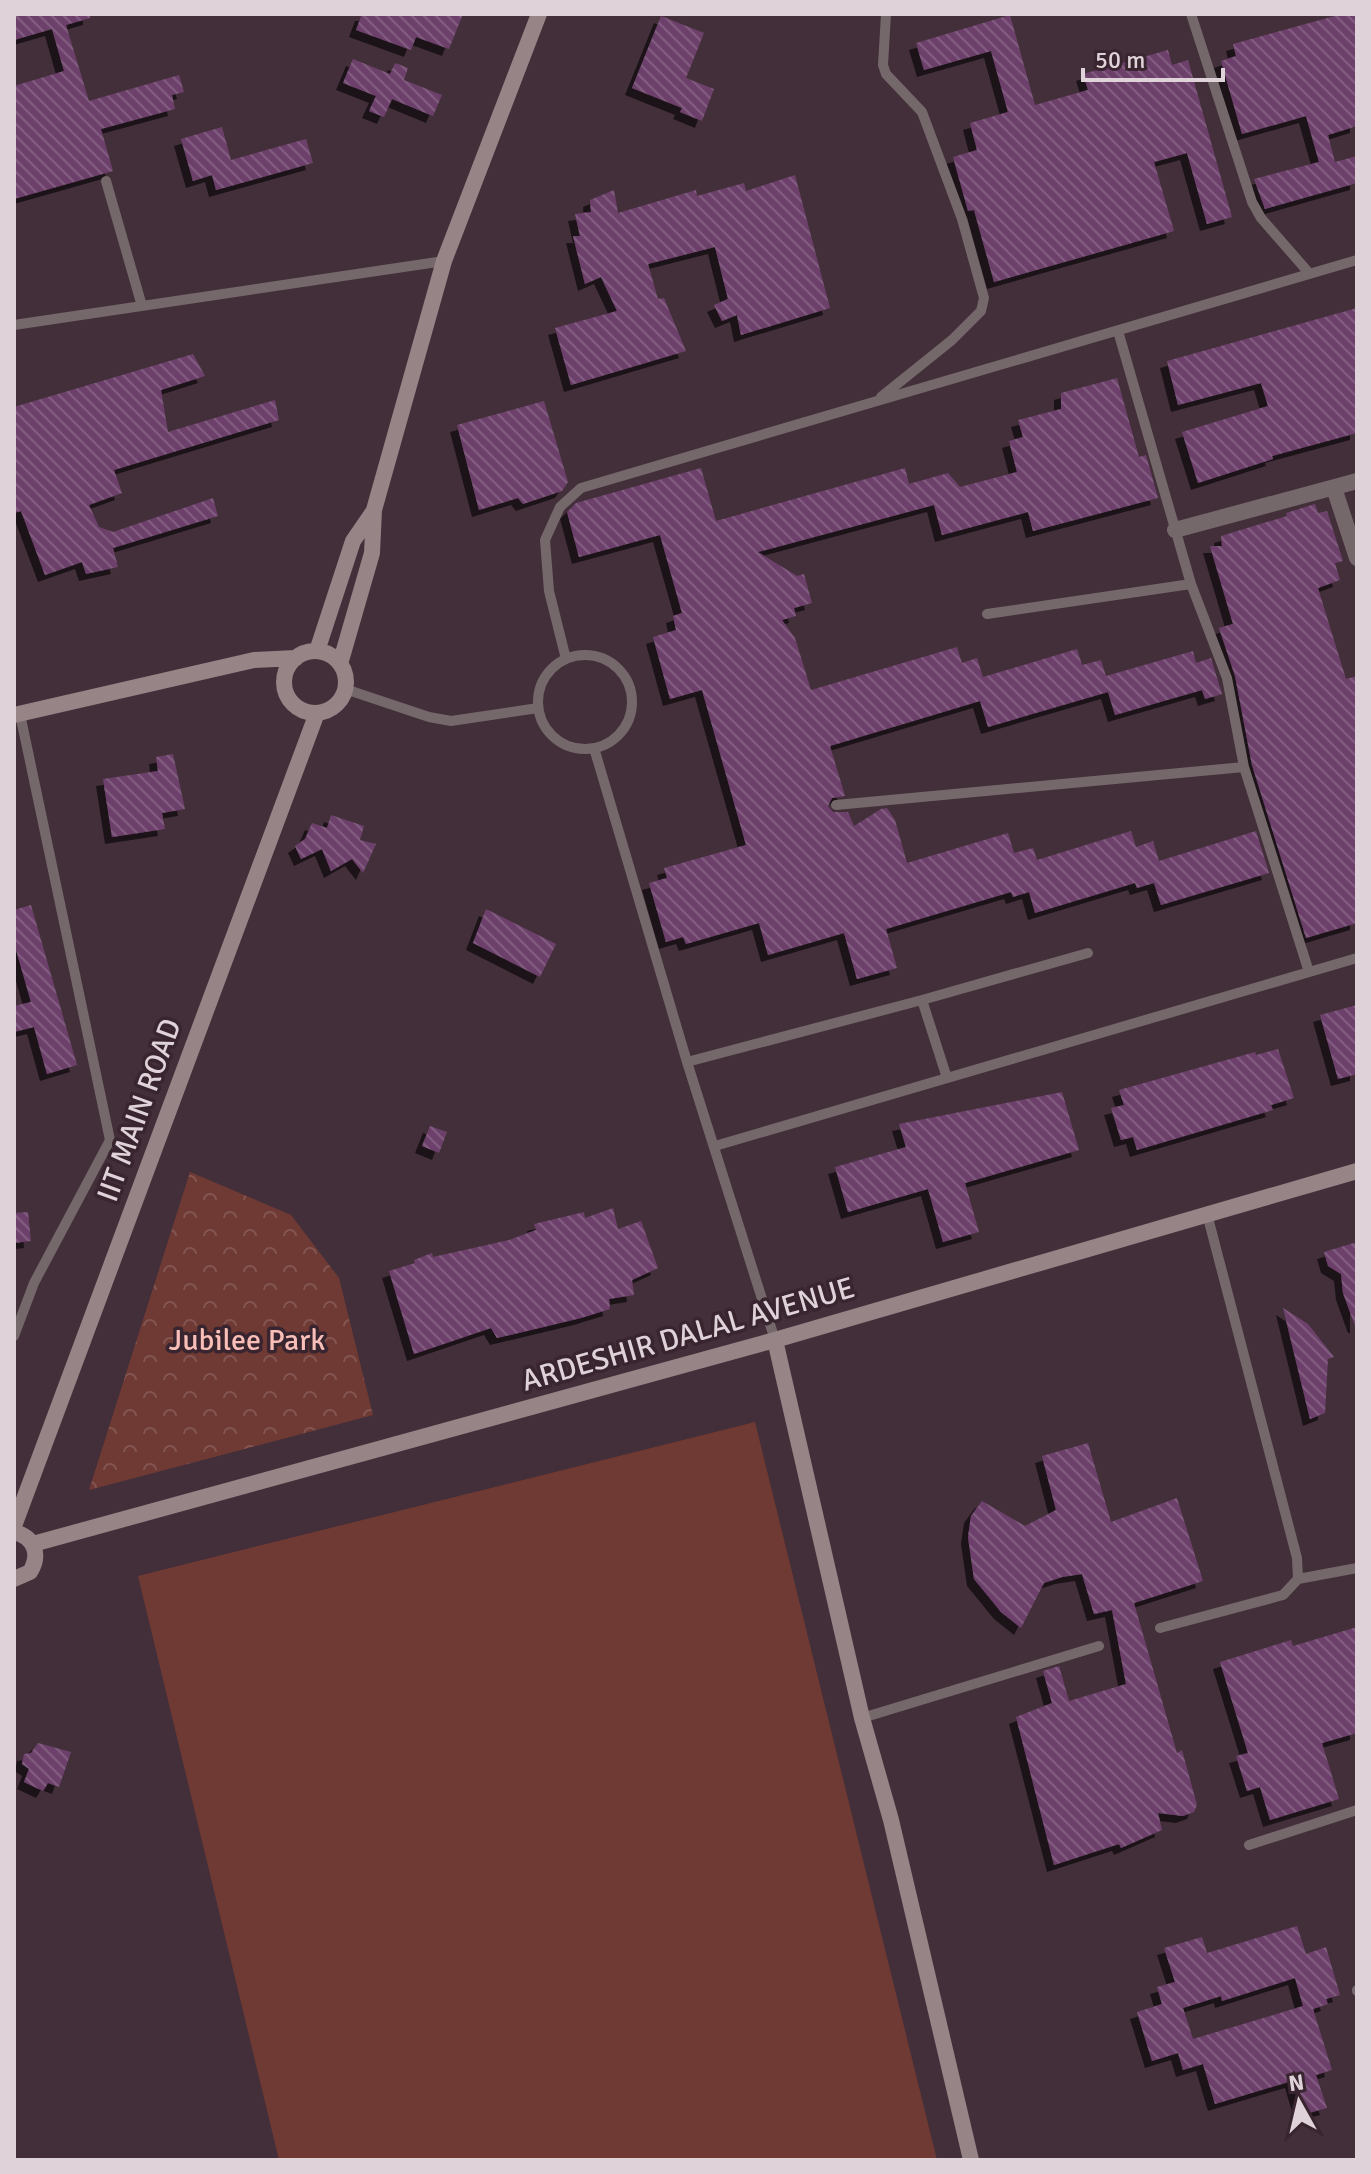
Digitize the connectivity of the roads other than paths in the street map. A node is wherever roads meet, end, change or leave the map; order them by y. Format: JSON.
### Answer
{"nodes":[{"id":1,"x":539,"y":14,"type":"edge"},
{"id":2,"x":886,"y":14,"type":"edge"},
{"id":3,"x":1191,"y":14,"type":"edge"},
{"id":4,"x":106,"y":181,"type":"dead end"},
{"id":5,"x":1357,"y":260,"type":"edge"},
{"id":6,"x":444,"y":261,"type":"junction"},
{"id":7,"x":1309,"y":273,"type":"junction"},
{"id":8,"x":142,"y":306,"type":"junction"},
{"id":9,"x":14,"y":325,"type":"edge"},
{"id":10,"x":1118,"y":331,"type":"junction"},
{"id":11,"x":876,"y":402,"type":"junction"},
{"id":12,"x":1357,"y":481,"type":"edge"},
{"id":13,"x":1334,"y":488,"type":"junction"},
{"id":14,"x":374,"y":510,"type":"junction"},
{"id":15,"x":1175,"y":530,"type":"junction"},
{"id":16,"x":1357,"y":558,"type":"edge"},
{"id":17,"x":1191,"y":584,"type":"junction"},
{"id":18,"x":987,"y":614,"type":"dead end"},
{"id":19,"x":317,"y":651,"type":"junction"},
{"id":20,"x":296,"y":658,"type":"junction"},
{"id":21,"x":566,"y":659,"type":"junction"},
{"id":22,"x":340,"y":664,"type":"junction"},
{"id":23,"x":345,"y":689,"type":"junction"},
{"id":24,"x":538,"y":708,"type":"junction"},
{"id":25,"x":317,"y":713,"type":"junction"},
{"id":26,"x":17,"y":714,"type":"edge"},
{"id":27,"x":594,"y":748,"type":"junction"},
{"id":28,"x":1244,"y":767,"type":"junction"},
{"id":29,"x":836,"y":805,"type":"dead end"},
{"id":30,"x":1088,"y":953,"type":"dead end"},
{"id":31,"x":1357,"y":958,"type":"edge"},
{"id":32,"x":1309,"y":972,"type":"junction"},
{"id":33,"x":922,"y":1000,"type":"junction"},
{"id":34,"x":687,"y":1062,"type":"junction"},
{"id":35,"x":947,"y":1078,"type":"junction"},
{"id":36,"x":715,"y":1146,"type":"junction"},
{"id":37,"x":1357,"y":1171,"type":"edge"},
{"id":38,"x":1207,"y":1214,"type":"junction"},
{"id":39,"x":14,"y":1336,"type":"edge"},
{"id":40,"x":775,"y":1340,"type":"junction"},
{"id":41,"x":14,"y":1526,"type":"edge"},
{"id":42,"x":14,"y":1532,"type":"edge"},
{"id":43,"x":33,"y":1544,"type":"junction"},
{"id":44,"x":1357,"y":1568,"type":"edge"},
{"id":45,"x":14,"y":1579,"type":"edge"},
{"id":46,"x":1298,"y":1579,"type":"junction"},
{"id":47,"x":1160,"y":1628,"type":"dead end"},
{"id":48,"x":1099,"y":1646,"type":"dead end"},
{"id":49,"x":862,"y":1718,"type":"junction"},
{"id":50,"x":1357,"y":1810,"type":"edge"},
{"id":51,"x":1249,"y":1845,"type":"dead end"},
{"id":52,"x":971,"y":2160,"type":"edge"}],
"edges":[{"from":1,"to":6,"type":"street"},
{"from":2,"to":11,"type":"lane"},
{"from":3,"to":7,"type":"lane"},
{"from":4,"to":8,"type":"lane"},
{"from":5,"to":7,"type":"lane"},
{"from":6,"to":8,"type":"lane"},
{"from":6,"to":14,"type":"street"},
{"from":7,"to":10,"type":"lane"},
{"from":8,"to":9,"type":"lane"},
{"from":10,"to":11,"type":"lane"},
{"from":10,"to":15,"type":"lane"},
{"from":11,"to":21,"type":"lane"},
{"from":12,"to":13,"type":"street"},
{"from":13,"to":15,"type":"street"},
{"from":13,"to":16,"type":"street"},
{"from":14,"to":19,"type":"street"},
{"from":14,"to":22,"type":"street"},
{"from":15,"to":17,"type":"lane"},
{"from":17,"to":18,"type":"lane"},
{"from":17,"to":28,"type":"lane"},
{"from":19,"to":20,"type":"street"},
{"from":19,"to":22,"type":"street"},
{"from":20,"to":25,"type":"street"},
{"from":20,"to":26,"type":"street"},
{"from":21,"to":24,"type":"lane"},
{"from":21,"to":27,"type":"lane"},
{"from":22,"to":23,"type":"street"},
{"from":23,"to":24,"type":"lane"},
{"from":23,"to":25,"type":"street"},
{"from":24,"to":27,"type":"lane"},
{"from":25,"to":41,"type":"street","name":"IIT MAIN ROAD"},
{"from":26,"to":39,"type":"lane"},
{"from":27,"to":34,"type":"lane"},
{"from":28,"to":29,"type":"lane"},
{"from":28,"to":32,"type":"lane"},
{"from":30,"to":33,"type":"lane"},
{"from":31,"to":32,"type":"lane"},
{"from":32,"to":35,"type":"lane"},
{"from":33,"to":34,"type":"lane"},
{"from":33,"to":35,"type":"lane"},
{"from":34,"to":36,"type":"lane"},
{"from":35,"to":36,"type":"lane"},
{"from":36,"to":40,"type":"lane"},
{"from":37,"to":38,"type":"street","name":"ARDESHIR DALAL AVENUE"},
{"from":38,"to":40,"type":"street","name":"ARDESHIR DALAL AVENUE"},
{"from":38,"to":46,"type":"lane"},
{"from":40,"to":43,"type":"street","name":"ARDESHIR DALAL AVENUE"},
{"from":40,"to":49,"type":"street"},
{"from":42,"to":43,"type":"street"},
{"from":43,"to":45,"type":"street"},
{"from":44,"to":46,"type":"lane"},
{"from":46,"to":47,"type":"lane"},
{"from":48,"to":49,"type":"lane"},
{"from":49,"to":52,"type":"street"},
{"from":50,"to":51,"type":"lane"}]}
